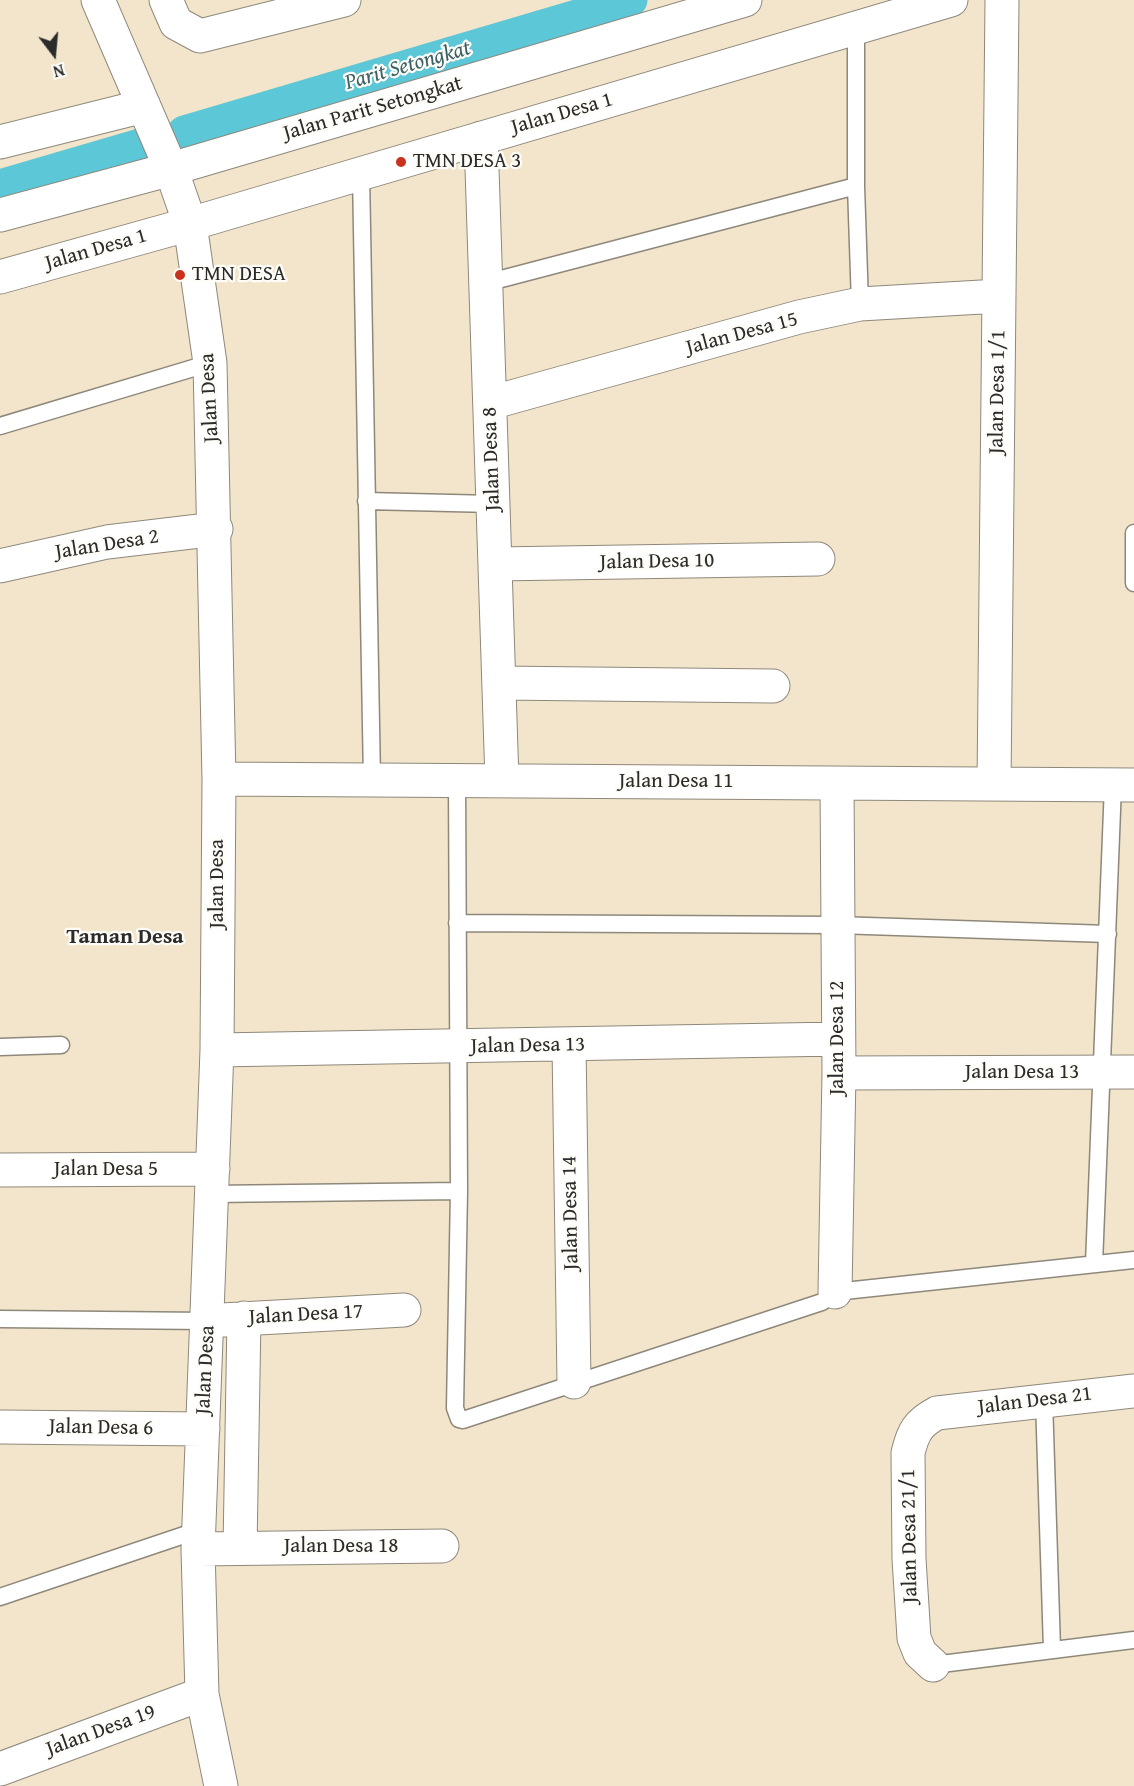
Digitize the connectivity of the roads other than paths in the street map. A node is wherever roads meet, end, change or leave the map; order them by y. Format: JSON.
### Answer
{"nodes":[{"id":1,"x":98,"y":0,"type":"edge"},
{"id":2,"x":166,"y":0,"type":"edge"},
{"id":3,"x":745,"y":0,"type":"edge"},
{"id":4,"x":951,"y":0,"type":"edge"},
{"id":5,"x":1002,"y":0,"type":"edge"},
{"id":6,"x":329,"y":2,"type":"edge"},
{"id":7,"x":856,"y":28,"type":"junction"},
{"id":8,"x":144,"y":106,"type":"junction"},
{"id":9,"x":482,"y":138,"type":"junction"},
{"id":10,"x":0,"y":142,"type":"edge"},
{"id":11,"x":171,"y":169,"type":"junction"},
{"id":12,"x":361,"y":174,"type":"junction"},
{"id":13,"x":856,"y":186,"type":"junction"},
{"id":14,"x":0,"y":215,"type":"edge"},
{"id":15,"x":190,"y":224,"type":"junction"},
{"id":16,"x":0,"y":277,"type":"edge"},
{"id":17,"x":486,"y":283,"type":"junction"},
{"id":18,"x":999,"y":296,"type":"junction"},
{"id":19,"x":860,"y":304,"type":"junction"},
{"id":20,"x":210,"y":363,"type":"junction"},
{"id":21,"x":490,"y":403,"type":"junction"},
{"id":22,"x":0,"y":426,"type":"edge"},
{"id":23,"x":366,"y":501,"type":"junction"},
{"id":24,"x":493,"y":504,"type":"junction"},
{"id":25,"x":216,"y":529,"type":"junction"},
{"id":26,"x":1134,"y":533,"type":"edge"},
{"id":27,"x":818,"y":559,"type":"dead end"},
{"id":28,"x":495,"y":564,"type":"junction"},
{"id":29,"x":0,"y":566,"type":"edge"},
{"id":30,"x":1134,"y":583,"type":"edge"},
{"id":31,"x":499,"y":682,"type":"junction"},
{"id":32,"x":773,"y":686,"type":"dead end"},
{"id":33,"x":219,"y":779,"type":"junction"},
{"id":34,"x":372,"y":780,"type":"junction"},
{"id":35,"x":457,"y":781,"type":"junction"},
{"id":36,"x":502,"y":781,"type":"junction"},
{"id":37,"x":837,"y":784,"type":"junction"},
{"id":38,"x":994,"y":784,"type":"junction"},
{"id":39,"x":1123,"y":785,"type":"edge"},
{"id":40,"x":457,"y":923,"type":"junction"},
{"id":41,"x":837,"y":925,"type":"junction"},
{"id":42,"x":1108,"y":934,"type":"junction"},
{"id":43,"x":838,"y":1039,"type":"junction"},
{"id":44,"x":61,"y":1045,"type":"dead end"},
{"id":45,"x":569,"y":1045,"type":"junction"},
{"id":46,"x":0,"y":1047,"type":"edge"},
{"id":47,"x":458,"y":1047,"type":"junction"},
{"id":48,"x":217,"y":1050,"type":"junction"},
{"id":49,"x":1101,"y":1072,"type":"junction"},
{"id":50,"x":1134,"y":1072,"type":"edge"},
{"id":51,"x":838,"y":1073,"type":"junction"},
{"id":52,"x":0,"y":1170,"type":"edge"},
{"id":53,"x":212,"y":1181,"type":"junction"},
{"id":54,"x":459,"y":1191,"type":"junction"},
{"id":55,"x":1134,"y":1260,"type":"edge"},
{"id":56,"x":1094,"y":1264,"type":"junction"},
{"id":57,"x":836,"y":1292,"type":"junction"},
{"id":58,"x":404,"y":1310,"type":"dead end"},
{"id":59,"x":0,"y":1318,"type":"edge"},
{"id":60,"x":244,"y":1318,"type":"junction"},
{"id":61,"x":208,"y":1321,"type":"junction"},
{"id":62,"x":574,"y":1382,"type":"junction"},
{"id":63,"x":1134,"y":1390,"type":"edge"},
{"id":64,"x":1044,"y":1400,"type":"junction"},
{"id":65,"x":937,"y":1413,"type":"joint"},
{"id":66,"x":0,"y":1427,"type":"edge"},
{"id":67,"x":203,"y":1429,"type":"junction"},
{"id":68,"x":198,"y":1539,"type":"junction"},
{"id":69,"x":442,"y":1546,"type":"dead end"},
{"id":70,"x":240,"y":1548,"type":"junction"},
{"id":71,"x":0,"y":1597,"type":"edge"},
{"id":72,"x":1134,"y":1640,"type":"edge"},
{"id":73,"x":1052,"y":1649,"type":"junction"},
{"id":74,"x":933,"y":1665,"type":"joint"},
{"id":75,"x":202,"y":1694,"type":"junction"},
{"id":76,"x":0,"y":1769,"type":"edge"},
{"id":77,"x":221,"y":1786,"type":"edge"}],
"edges":[{"from":1,"to":8,"type":"street","name":"Jalan Desa"},
{"from":2,"to":6,"type":"street"},
{"from":3,"to":11,"type":"street","name":"Jalan Parit Setongkat"},
{"from":4,"to":7,"type":"street","name":"Jalan Desa 1"},
{"from":5,"to":18,"type":"street","name":"Jalan Desa 1/1"},
{"from":7,"to":9,"type":"street","name":"Jalan Desa 1"},
{"from":7,"to":13,"type":"lane"},
{"from":8,"to":10,"type":"street"},
{"from":8,"to":11,"type":"street","name":"Jalan Desa"},
{"from":9,"to":12,"type":"street","name":"Jalan Desa 1"},
{"from":9,"to":17,"type":"street","name":"Jalan Desa 8"},
{"from":11,"to":14,"type":"street","name":"Jalan Parit Setongkat"},
{"from":11,"to":15,"type":"street","name":"Jalan Desa"},
{"from":12,"to":15,"type":"street","name":"Jalan Desa 1"},
{"from":12,"to":23,"type":"lane"},
{"from":13,"to":17,"type":"lane"},
{"from":13,"to":19,"type":"lane"},
{"from":15,"to":16,"type":"street","name":"Jalan Desa 1"},
{"from":15,"to":20,"type":"street","name":"Jalan Desa"},
{"from":17,"to":21,"type":"street","name":"Jalan Desa 8"},
{"from":18,"to":19,"type":"street","name":"Jalan Desa 15"},
{"from":18,"to":38,"type":"street","name":"Jalan Desa 1/1"},
{"from":19,"to":21,"type":"street","name":"Jalan Desa 15"},
{"from":20,"to":22,"type":"lane"},
{"from":20,"to":25,"type":"street","name":"Jalan Desa"},
{"from":21,"to":24,"type":"street","name":"Jalan Desa 8"},
{"from":23,"to":24,"type":"lane"},
{"from":23,"to":34,"type":"lane"},
{"from":24,"to":28,"type":"street","name":"Jalan Desa 8"},
{"from":25,"to":29,"type":"street","name":"Jalan Desa 2"},
{"from":25,"to":33,"type":"street","name":"Jalan Desa"},
{"from":26,"to":30,"type":"lane"},
{"from":27,"to":28,"type":"street","name":"Jalan Desa 10"},
{"from":28,"to":31,"type":"street","name":"Jalan Desa 8"},
{"from":31,"to":32,"type":"street"},
{"from":31,"to":36,"type":"street","name":"Jalan Desa 8"},
{"from":33,"to":34,"type":"street","name":"Jalan Desa 11"},
{"from":33,"to":48,"type":"street","name":"Jalan Desa"},
{"from":34,"to":35,"type":"street","name":"Jalan Desa 11"},
{"from":35,"to":36,"type":"street","name":"Jalan Desa 11"},
{"from":35,"to":40,"type":"lane"},
{"from":36,"to":37,"type":"street","name":"Jalan Desa 11"},
{"from":37,"to":38,"type":"street","name":"Jalan Desa 11"},
{"from":37,"to":41,"type":"street","name":"Jalan Desa 12"},
{"from":38,"to":39,"type":"street","name":"Jalan Desa 11"},
{"from":39,"to":42,"type":"lane"},
{"from":40,"to":41,"type":"lane"},
{"from":40,"to":47,"type":"lane"},
{"from":41,"to":42,"type":"lane"},
{"from":41,"to":43,"type":"street","name":"Jalan Desa 12"},
{"from":42,"to":49,"type":"lane"},
{"from":43,"to":45,"type":"street","name":"Jalan Desa 13"},
{"from":43,"to":51,"type":"street","name":"Jalan Desa 12"},
{"from":44,"to":46,"type":"lane"},
{"from":45,"to":47,"type":"street","name":"Jalan Desa 13"},
{"from":45,"to":62,"type":"street","name":"Jalan Desa 14"},
{"from":47,"to":48,"type":"street","name":"Jalan Desa 13"},
{"from":47,"to":54,"type":"lane"},
{"from":48,"to":53,"type":"street","name":"Jalan Desa"},
{"from":49,"to":50,"type":"street","name":"Jalan Desa 13"},
{"from":49,"to":51,"type":"street","name":"Jalan Desa 13"},
{"from":49,"to":56,"type":"lane"},
{"from":51,"to":57,"type":"street","name":"Jalan Desa 12"},
{"from":52,"to":53,"type":"street","name":"Jalan Desa 5"},
{"from":53,"to":54,"type":"lane"},
{"from":53,"to":61,"type":"street","name":"Jalan Desa"},
{"from":54,"to":62,"type":"lane"},
{"from":55,"to":56,"type":"lane"},
{"from":56,"to":57,"type":"lane"},
{"from":57,"to":62,"type":"lane"},
{"from":58,"to":60,"type":"street","name":"Jalan Desa 17"},
{"from":59,"to":61,"type":"lane"},
{"from":60,"to":61,"type":"street","name":"Jalan Desa 17"},
{"from":60,"to":70,"type":"street","name":"Jalan Desa"},
{"from":61,"to":67,"type":"street","name":"Jalan Desa"},
{"from":63,"to":64,"type":"street","name":"Jalan Desa 21"},
{"from":64,"to":65,"type":"street","name":"Jalan Desa 21"},
{"from":64,"to":73,"type":"lane"},
{"from":65,"to":74,"type":"street","name":"Jalan Desa 21/1"},
{"from":66,"to":67,"type":"street","name":"Jalan Desa 6"},
{"from":67,"to":68,"type":"street","name":"Jalan Desa"},
{"from":68,"to":70,"type":"street","name":"Jalan Desa 18"},
{"from":68,"to":71,"type":"lane"},
{"from":68,"to":75,"type":"street","name":"Jalan Desa"},
{"from":69,"to":70,"type":"street","name":"Jalan Desa 18"},
{"from":72,"to":73,"type":"lane"},
{"from":73,"to":74,"type":"lane"},
{"from":75,"to":76,"type":"street","name":"Jalan Desa 19"},
{"from":75,"to":77,"type":"street","name":"Jalan Desa"}]}
